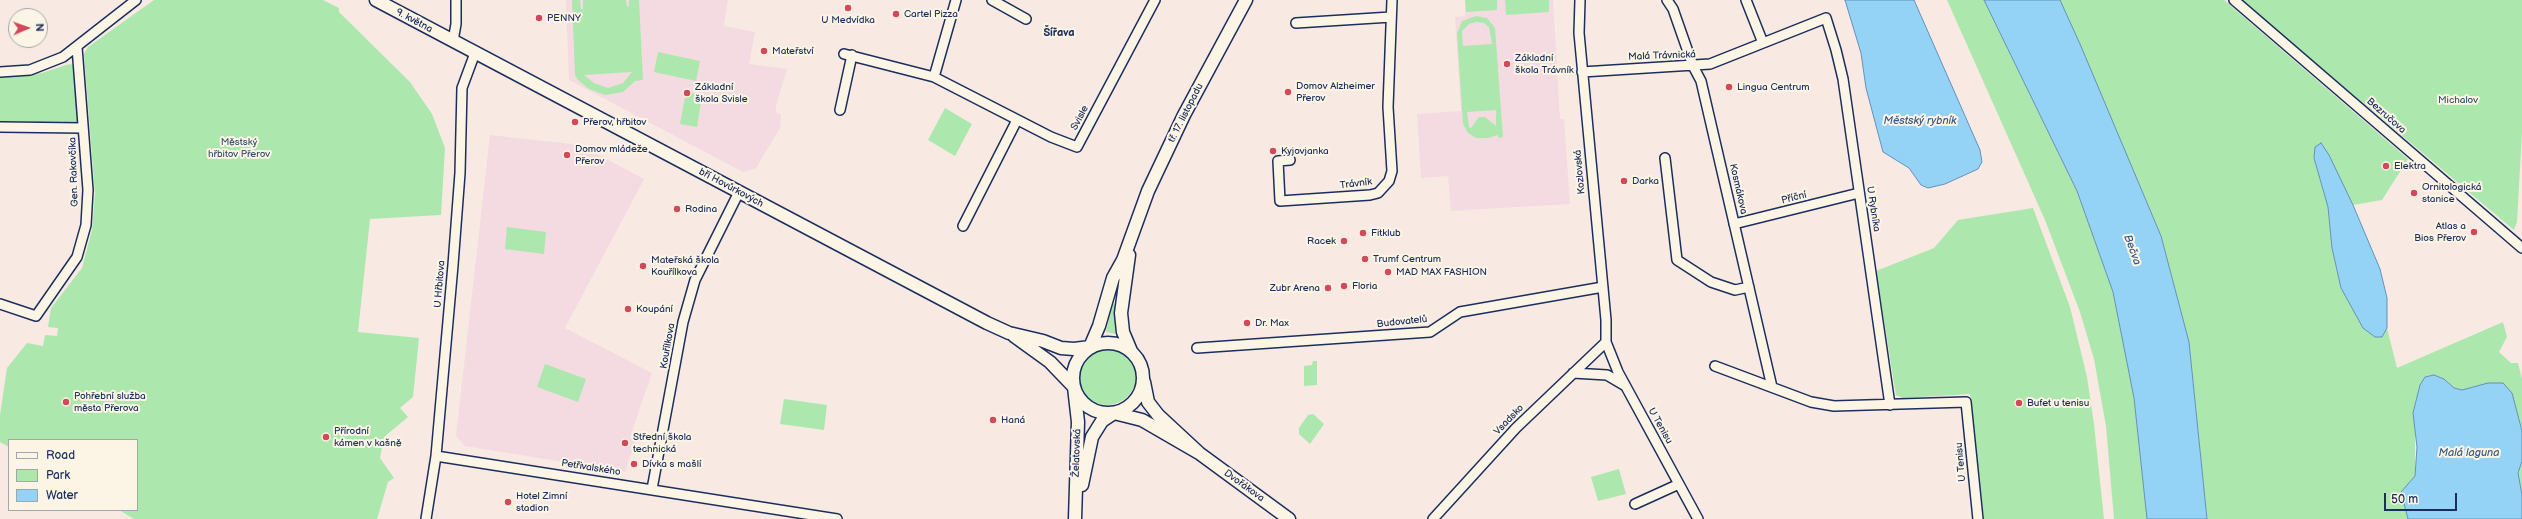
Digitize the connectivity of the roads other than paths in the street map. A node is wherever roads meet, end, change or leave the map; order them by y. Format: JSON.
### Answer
{"nodes":[{"id":1,"x":136,"y":0,"type":"edge"},
{"id":2,"x":376,"y":0,"type":"edge"},
{"id":3,"x":456,"y":0,"type":"edge"},
{"id":4,"x":956,"y":0,"type":"edge"},
{"id":5,"x":992,"y":0,"type":"edge"},
{"id":6,"x":1155,"y":0,"type":"edge"},
{"id":7,"x":1246,"y":0,"type":"edge"},
{"id":8,"x":1392,"y":0,"type":"edge"},
{"id":9,"x":1580,"y":0,"type":"edge"},
{"id":10,"x":1667,"y":0,"type":"edge"},
{"id":11,"x":1746,"y":0,"type":"edge"},
{"id":12,"x":2234,"y":0,"type":"edge"},
{"id":13,"x":1391,"y":17,"type":"junction"},
{"id":14,"x":1826,"y":18,"type":"joint"},
{"id":15,"x":1026,"y":19,"type":"dead end"},
{"id":16,"x":1296,"y":23,"type":"dead end"},
{"id":17,"x":453,"y":41,"type":"junction"},
{"id":18,"x":1763,"y":43,"type":"junction"},
{"id":19,"x":77,"y":47,"type":"junction"},
{"id":20,"x":475,"y":53,"type":"junction"},
{"id":21,"x":1693,"y":66,"type":"junction"},
{"id":22,"x":0,"y":72,"type":"edge"},
{"id":23,"x":1582,"y":72,"type":"junction"},
{"id":24,"x":934,"y":77,"type":"junction"},
{"id":25,"x":840,"y":110,"type":"dead end"},
{"id":26,"x":1017,"y":120,"type":"junction"},
{"id":27,"x":0,"y":127,"type":"edge"},
{"id":28,"x":83,"y":128,"type":"junction"},
{"id":29,"x":1664,"y":158,"type":"dead end"},
{"id":30,"x":1290,"y":160,"type":"dead end"},
{"id":31,"x":739,"y":192,"type":"junction"},
{"id":32,"x":1859,"y":193,"type":"junction"},
{"id":33,"x":1734,"y":224,"type":"junction"},
{"id":34,"x":963,"y":226,"type":"dead end"},
{"id":35,"x":1134,"y":230,"type":"junction"},
{"id":36,"x":2522,"y":248,"type":"edge"},
{"id":37,"x":1603,"y":287,"type":"junction"},
{"id":38,"x":1749,"y":287,"type":"junction"},
{"id":39,"x":0,"y":304,"type":"edge"},
{"id":40,"x":1009,"y":333,"type":"junction"},
{"id":41,"x":1606,"y":342,"type":"junction"},
{"id":42,"x":1090,"y":347,"type":"junction"},
{"id":43,"x":1197,"y":348,"type":"dead end"},
{"id":44,"x":1131,"y":351,"type":"junction"},
{"id":45,"x":1715,"y":366,"type":"dead end"},
{"id":46,"x":1573,"y":373,"type":"junction"},
{"id":47,"x":1143,"y":376,"type":"junction"},
{"id":48,"x":1625,"y":386,"type":"junction"},
{"id":49,"x":1074,"y":387,"type":"junction"},
{"id":50,"x":1772,"y":387,"type":"junction"},
{"id":51,"x":1890,"y":404,"type":"junction"},
{"id":52,"x":1114,"y":413,"type":"junction"},
{"id":53,"x":1199,"y":453,"type":"junction"},
{"id":54,"x":436,"y":456,"type":"junction"},
{"id":55,"x":1679,"y":484,"type":"junction"},
{"id":56,"x":652,"y":489,"type":"junction"},
{"id":57,"x":1635,"y":504,"type":"dead end"},
{"id":58,"x":426,"y":519,"type":"edge"},
{"id":59,"x":837,"y":519,"type":"edge"},
{"id":60,"x":1075,"y":519,"type":"edge"},
{"id":61,"x":1289,"y":519,"type":"edge"},
{"id":62,"x":1433,"y":519,"type":"edge"},
{"id":63,"x":1698,"y":519,"type":"edge"},
{"id":64,"x":1978,"y":519,"type":"edge"}],
"edges":[{"from":1,"to":19,"type":"street"},
{"from":2,"to":17,"type":"main road","name":"9. května"},
{"from":3,"to":17,"type":"street"},
{"from":4,"to":24,"type":"street"},
{"from":5,"to":15,"type":"street"},
{"from":6,"to":26,"type":"street","name":"Svisle"},
{"from":7,"to":35,"type":"main road","name":"tř. 17. listopadu"},
{"from":8,"to":13,"type":"street","name":"Trávník"},
{"from":9,"to":23,"type":"street","name":"Kozlovská"},
{"from":10,"to":21,"type":"street","name":"Kosmákova"},
{"from":11,"to":18,"type":"street"},
{"from":12,"to":36,"type":"street","name":"Bezručova"},
{"from":13,"to":16,"type":"street"},
{"from":13,"to":30,"type":"street","name":"Trávník"},
{"from":14,"to":18,"type":"street","name":"Malá Trávnická"},
{"from":14,"to":32,"type":"street","name":"U Rybníka"},
{"from":17,"to":20,"type":"main road","name":"bří Hovůrkových"},
{"from":18,"to":21,"type":"street","name":"Malá Trávnická"},
{"from":19,"to":22,"type":"street"},
{"from":19,"to":28,"type":"street","name":"Gen. Rakovčíka"},
{"from":20,"to":31,"type":"main road","name":"bří Hovůrkových"},
{"from":20,"to":54,"type":"street","name":"U Hřbitova"},
{"from":21,"to":23,"type":"street","name":"Malá Trávnická"},
{"from":21,"to":33,"type":"street","name":"Kosmákova"},
{"from":23,"to":37,"type":"street","name":"Kozlovská"},
{"from":24,"to":25,"type":"street","name":"Svisle"},
{"from":24,"to":26,"type":"street","name":"Svisle"},
{"from":26,"to":34,"type":"street"},
{"from":27,"to":28,"type":"street"},
{"from":28,"to":39,"type":"street","name":"Gen. Rakovčíka"},
{"from":29,"to":38,"type":"street"},
{"from":31,"to":40,"type":"main road","name":"bří Hovůrkových"},
{"from":31,"to":56,"type":"street","name":"Kouřílkova"},
{"from":32,"to":33,"type":"street","name":"Příční"},
{"from":32,"to":51,"type":"street","name":"U Rybníka"},
{"from":33,"to":38,"type":"street","name":"Kosmákova"},
{"from":35,"to":42,"type":"main road","name":"tř. 17. listopadu"},
{"from":35,"to":44,"type":"main road","name":"tř. 17. listopadu"},
{"from":37,"to":41,"type":"street","name":"Kozlovská"},
{"from":37,"to":43,"type":"street","name":"Budovatelů"},
{"from":38,"to":50,"type":"street","name":"Kosmákova"},
{"from":40,"to":42,"type":"main road","name":"bří Hovůrkových"},
{"from":40,"to":49,"type":"main road","name":"bří Hovůrkových"},
{"from":41,"to":46,"type":"street","name":"Vsadsko"},
{"from":41,"to":48,"type":"street","name":"U Tenisu"},
{"from":42,"to":44,"type":"main road"},
{"from":42,"to":49,"type":"main road"},
{"from":44,"to":47,"type":"main road"},
{"from":45,"to":50,"type":"street"},
{"from":46,"to":48,"type":"street"},
{"from":46,"to":62,"type":"street","name":"Vsadsko"},
{"from":47,"to":52,"type":"main road"},
{"from":47,"to":53,"type":"main road","name":"Dvořákova"},
{"from":48,"to":55,"type":"street","name":"U Tenisu"},
{"from":49,"to":52,"type":"main road"},
{"from":49,"to":60,"type":"main road","name":"Želatovská"},
{"from":50,"to":51,"type":"street"},
{"from":51,"to":64,"type":"street","name":"U Tenisu"},
{"from":52,"to":53,"type":"main road","name":"Dvořákova"},
{"from":52,"to":60,"type":"main road","name":"Želatovská"},
{"from":53,"to":61,"type":"main road","name":"Dvořákova"},
{"from":54,"to":56,"type":"street","name":"Petřivalského"},
{"from":54,"to":58,"type":"street","name":"U Hřbitova"},
{"from":55,"to":57,"type":"street"},
{"from":55,"to":63,"type":"street","name":"U Tenisu"},
{"from":56,"to":59,"type":"street","name":"Petřivalského"}]}
